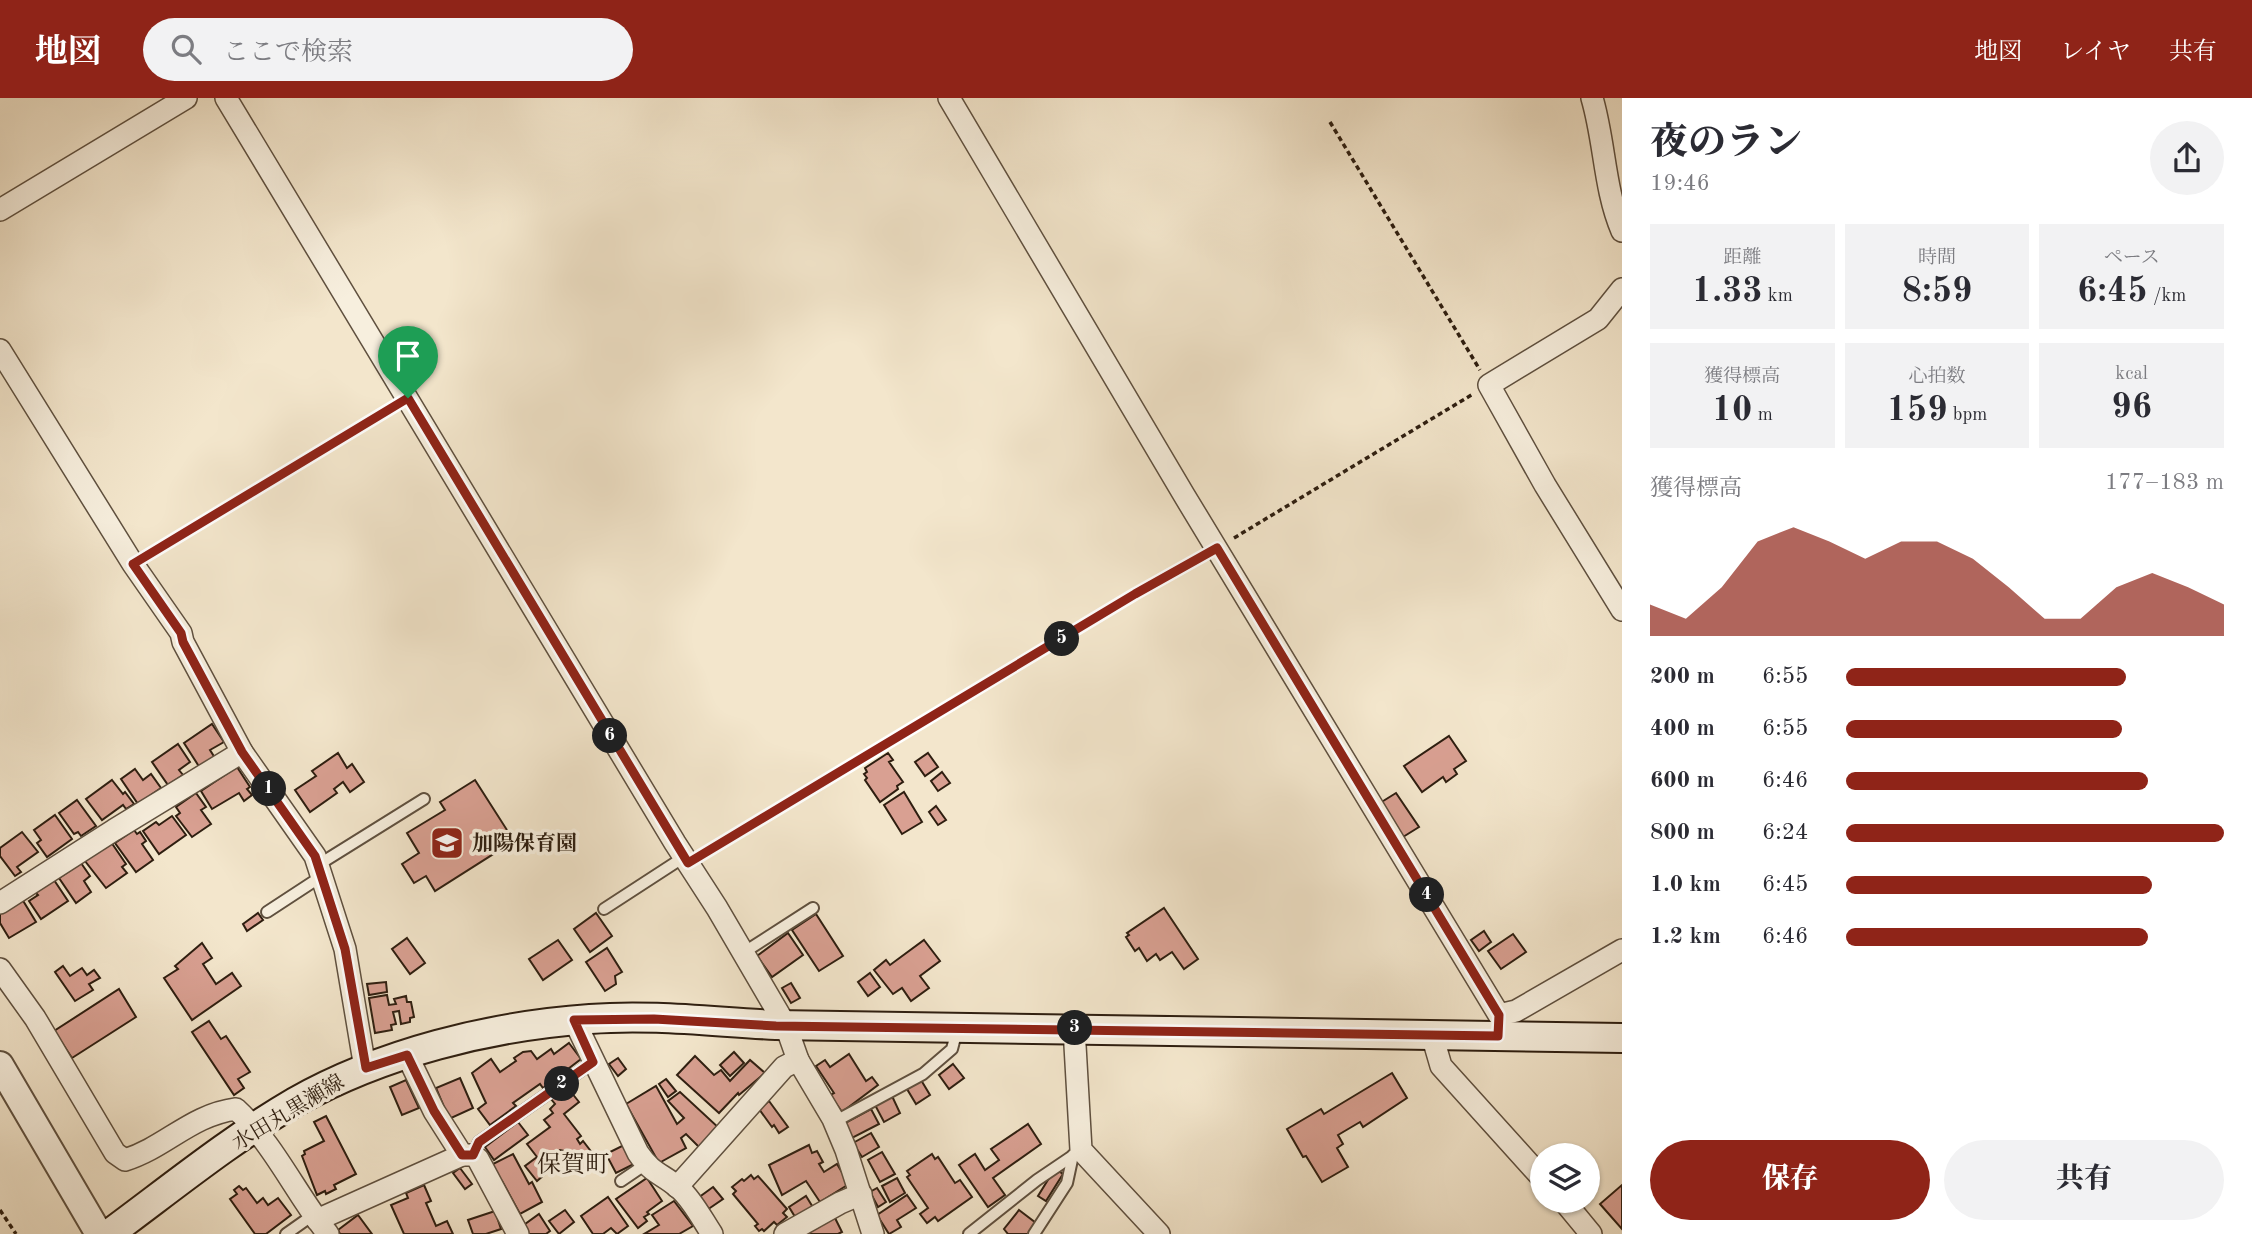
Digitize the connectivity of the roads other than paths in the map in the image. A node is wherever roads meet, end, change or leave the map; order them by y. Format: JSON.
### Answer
{"nodes":[{"id":1,"x":186,"y":98,"type":"edge"},
{"id":2,"x":226,"y":98,"type":"edge"},
{"id":3,"x":949,"y":98,"type":"edge"},
{"id":4,"x":1592,"y":98,"type":"edge"},
{"id":5,"x":0,"y":210,"type":"edge"},
{"id":6,"x":1622,"y":231,"type":"edge"},
{"id":7,"x":1622,"y":289,"type":"edge"},
{"id":8,"x":0,"y":350,"type":"edge"},
{"id":9,"x":1622,"y":610,"type":"edge"},
{"id":10,"x":242,"y":752,"type":"junction"},
{"id":11,"x":424,"y":799,"type":"dead end"},
{"id":12,"x":686,"y":860,"type":"junction"},
{"id":13,"x":320,"y":871,"type":"junction"},
{"id":14,"x":0,"y":902,"type":"edge"},
{"id":15,"x":813,"y":908,"type":"dead end"},
{"id":16,"x":604,"y":909,"type":"dead end"},
{"id":17,"x":267,"y":912,"type":"dead end"},
{"id":18,"x":1622,"y":950,"type":"edge"},
{"id":19,"x":743,"y":953,"type":"junction"},
{"id":20,"x":0,"y":969,"type":"edge"},
{"id":21,"x":574,"y":1020,"type":"junction"},
{"id":22,"x":1499,"y":1025,"type":"junction"},
{"id":23,"x":786,"y":1026,"type":"junction"},
{"id":24,"x":958,"y":1027,"type":"junction"},
{"id":25,"x":1074,"y":1028,"type":"junction"},
{"id":26,"x":1432,"y":1035,"type":"junction"},
{"id":27,"x":1622,"y":1038,"type":"edge"},
{"id":28,"x":407,"y":1055,"type":"junction"},
{"id":29,"x":798,"y":1060,"type":"junction"},
{"id":30,"x":593,"y":1062,"type":"junction"},
{"id":31,"x":0,"y":1065,"type":"edge"},
{"id":32,"x":366,"y":1068,"type":"junction"},
{"id":33,"x":834,"y":1122,"type":"junction"},
{"id":34,"x":256,"y":1127,"type":"junction"},
{"id":35,"x":1076,"y":1153,"type":"junction"},
{"id":36,"x":468,"y":1155,"type":"junction"},
{"id":37,"x":646,"y":1164,"type":"junction"},
{"id":38,"x":1530,"y":1165,"type":"edge"},
{"id":39,"x":621,"y":1181,"type":"dead end"},
{"id":40,"x":677,"y":1187,"type":"junction"},
{"id":41,"x":861,"y":1195,"type":"junction"},
{"id":42,"x":1574,"y":1213,"type":"edge"},
{"id":43,"x":319,"y":1223,"type":"edge"},
{"id":44,"x":1041,"y":1231,"type":"edge"},
{"id":45,"x":99,"y":1234,"type":"edge"},
{"id":46,"x":109,"y":1234,"type":"edge"},
{"id":47,"x":286,"y":1234,"type":"edge"},
{"id":48,"x":518,"y":1234,"type":"edge"},
{"id":49,"x":712,"y":1234,"type":"edge"},
{"id":50,"x":785,"y":1234,"type":"edge"},
{"id":51,"x":873,"y":1234,"type":"edge"},
{"id":52,"x":970,"y":1234,"type":"edge"},
{"id":53,"x":1160,"y":1234,"type":"edge"},
{"id":54,"x":1591,"y":1234,"type":"edge"}],
"edges":[{"from":1,"to":5,"type":"street"},
{"from":2,"to":12,"type":"street"},
{"from":3,"to":22,"type":"street"},
{"from":4,"to":6,"type":"street"},
{"from":7,"to":9,"type":"street"},
{"from":8,"to":10,"type":"street"},
{"from":10,"to":13,"type":"street"},
{"from":10,"to":14,"type":"street"},
{"from":11,"to":13,"type":"lane"},
{"from":12,"to":16,"type":"lane"},
{"from":12,"to":19,"type":"street"},
{"from":13,"to":17,"type":"lane"},
{"from":13,"to":32,"type":"street"},
{"from":15,"to":19,"type":"lane"},
{"from":18,"to":22,"type":"street"},
{"from":19,"to":23,"type":"street"},
{"from":20,"to":34,"type":"street"},
{"from":21,"to":23,"type":"main road","name":"水田丸黒瀬線"},
{"from":21,"to":28,"type":"main road","name":"水田丸黒瀬線"},
{"from":21,"to":30,"type":"street"},
{"from":22,"to":26,"type":"main road","name":"水田丸黒瀬線"},
{"from":22,"to":27,"type":"main road","name":"水田丸黒瀬線"},
{"from":23,"to":24,"type":"main road","name":"水田丸黒瀬線"},
{"from":23,"to":29,"type":"street"},
{"from":24,"to":25,"type":"main road","name":"水田丸黒瀬線"},
{"from":24,"to":33,"type":"lane"},
{"from":25,"to":26,"type":"main road","name":"水田丸黒瀬線"},
{"from":25,"to":35,"type":"street"},
{"from":26,"to":38,"type":"street"},
{"from":28,"to":32,"type":"main road","name":"水田丸黒瀬線"},
{"from":28,"to":36,"type":"street"},
{"from":29,"to":33,"type":"street"},
{"from":29,"to":40,"type":"street"},
{"from":30,"to":36,"type":"lane"},
{"from":30,"to":37,"type":"street"},
{"from":31,"to":45,"type":"street"},
{"from":32,"to":34,"type":"main road","name":"水田丸黒瀬線"},
{"from":33,"to":41,"type":"street"},
{"from":34,"to":43,"type":"street"},
{"from":34,"to":46,"type":"main road","name":"水田丸黒瀬線"},
{"from":35,"to":44,"type":"lane"},
{"from":35,"to":52,"type":"lane"},
{"from":35,"to":53,"type":"street"},
{"from":36,"to":43,"type":"street"},
{"from":36,"to":48,"type":"street"},
{"from":37,"to":39,"type":"lane"},
{"from":37,"to":40,"type":"street"},
{"from":40,"to":49,"type":"street"},
{"from":41,"to":50,"type":"street"},
{"from":41,"to":51,"type":"street"},
{"from":42,"to":54,"type":"street"},
{"from":43,"to":47,"type":"lane"}]}
